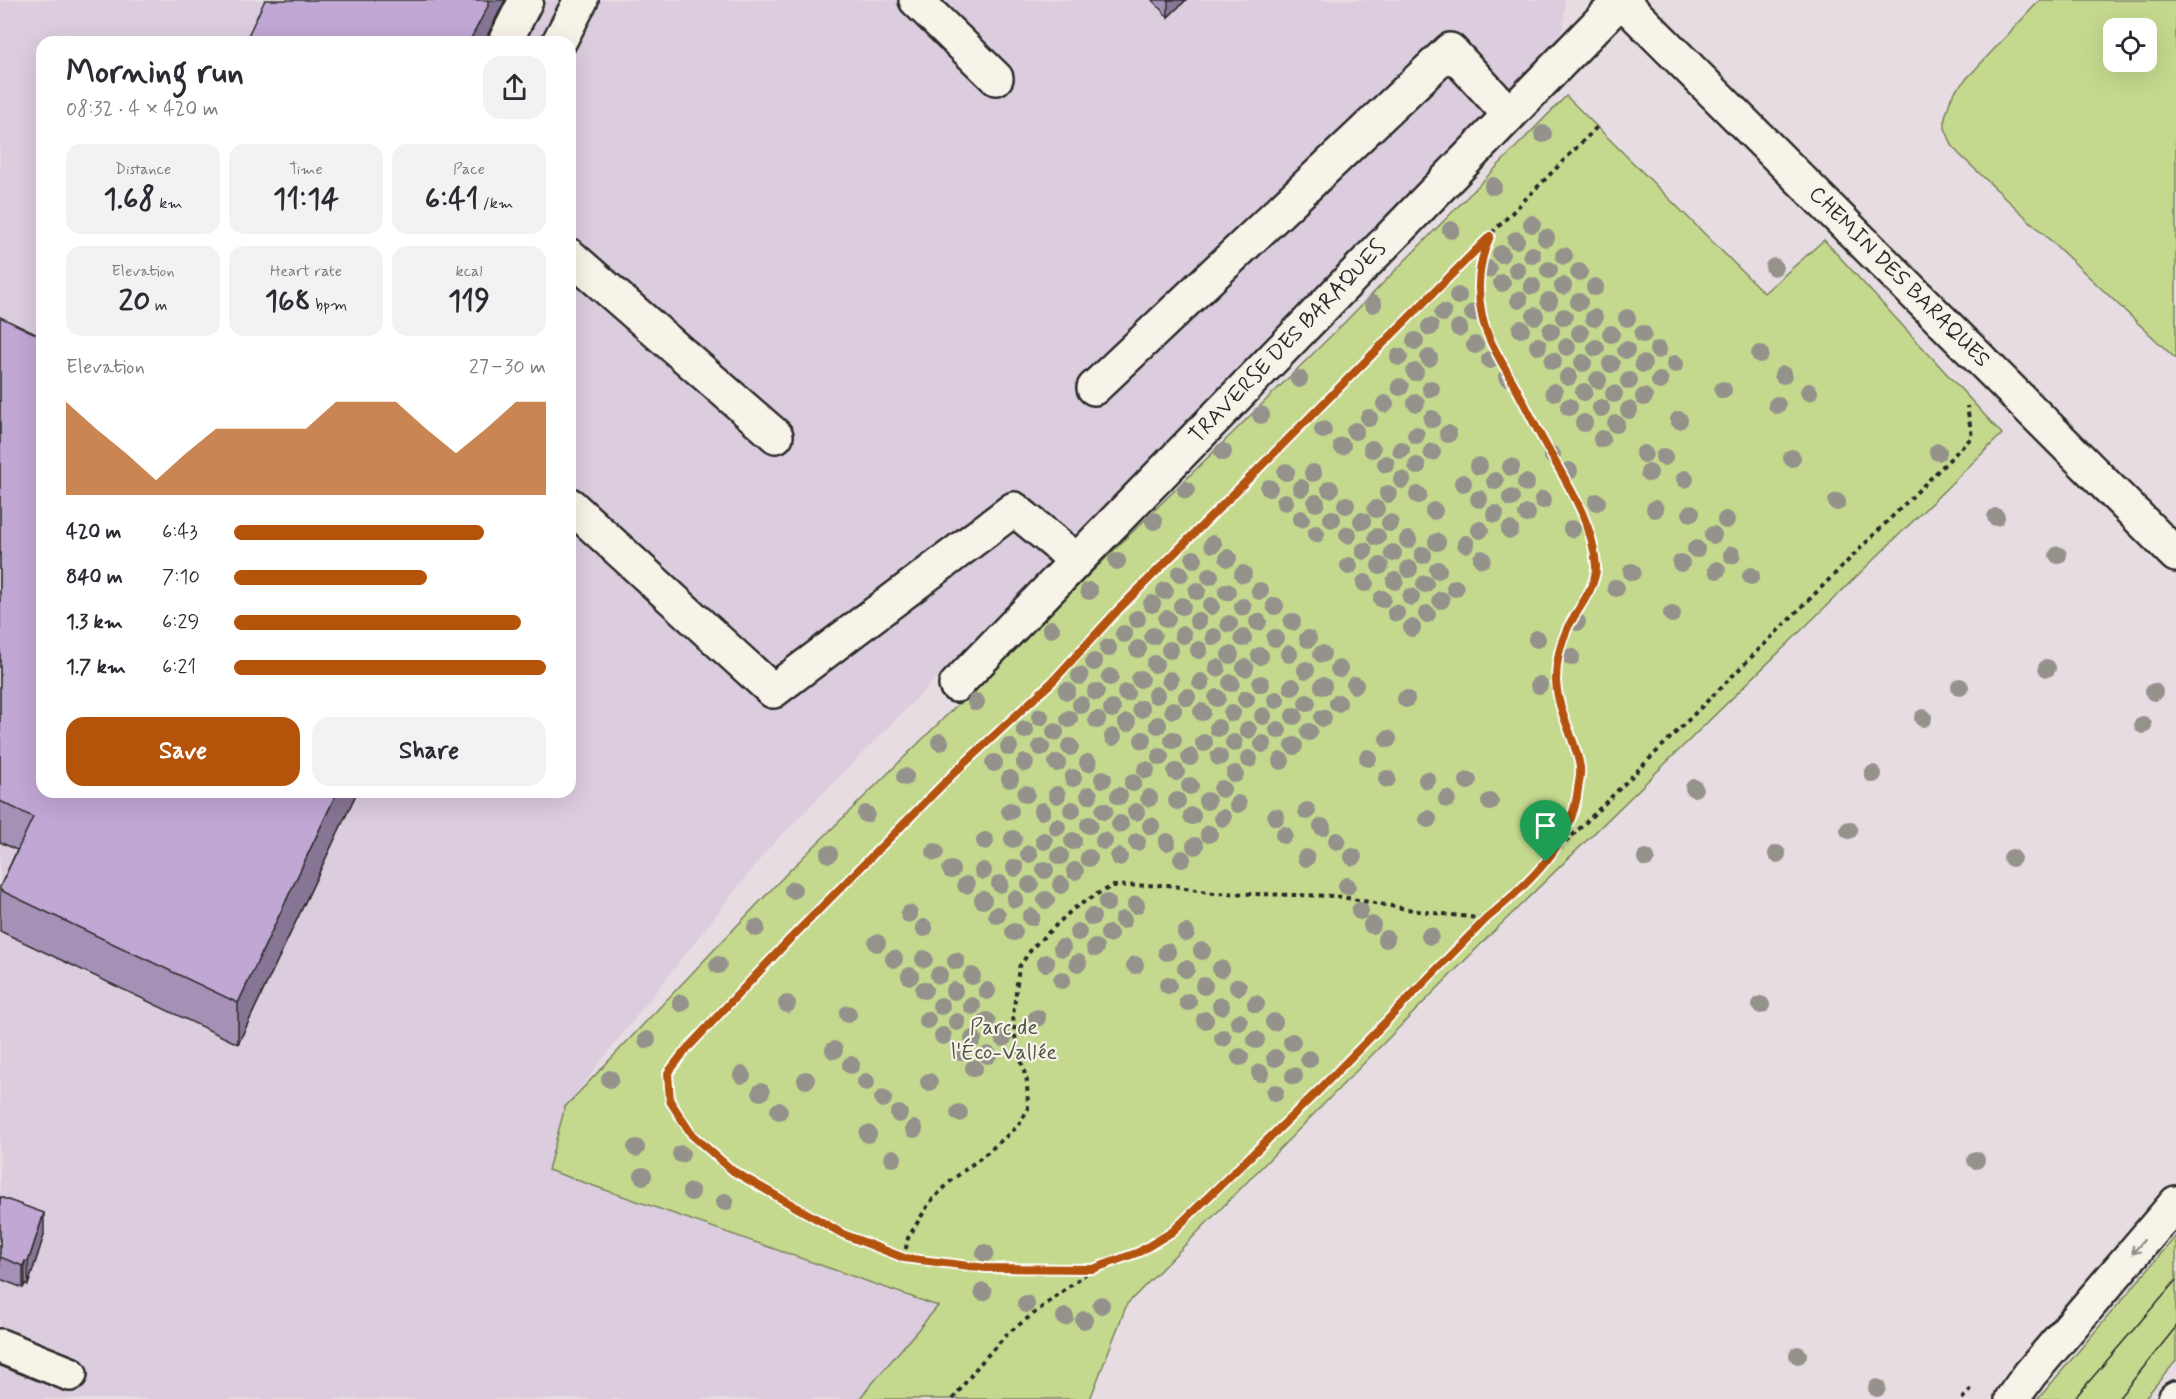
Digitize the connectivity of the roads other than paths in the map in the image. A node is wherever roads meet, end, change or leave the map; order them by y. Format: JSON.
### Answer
{"nodes":[{"id":1,"x":526,"y":0,"type":"edge"},
{"id":2,"x":581,"y":0,"type":"edge"},
{"id":3,"x":916,"y":0,"type":"edge"},
{"id":4,"x":1621,"y":0,"type":"edge"},
{"id":5,"x":508,"y":36,"type":"edge"},
{"id":6,"x":562,"y":36,"type":"edge"},
{"id":7,"x":996,"y":78,"type":"dead end"},
{"id":8,"x":1509,"y":114,"type":"junction"},
{"id":9,"x":576,"y":261,"type":"edge"},
{"id":10,"x":1094,"y":388,"type":"dead end"},
{"id":11,"x":776,"y":436,"type":"dead end"},
{"id":12,"x":576,"y":510,"type":"edge"},
{"id":13,"x":2176,"y":555,"type":"edge"},
{"id":14,"x":1076,"y":560,"type":"junction"},
{"id":15,"x":956,"y":685,"type":"dead end"},
{"id":16,"x":2176,"y":1203,"type":"edge"},
{"id":17,"x":0,"y":1346,"type":"edge"},
{"id":18,"x":70,"y":1374,"type":"dead end"},
{"id":19,"x":2012,"y":1399,"type":"edge"}],
"edges":[{"from":1,"to":5,"type":"street"},
{"from":2,"to":6,"type":"street"},
{"from":3,"to":7,"type":"street"},
{"from":4,"to":8,"type":"street","name":"TRAVERSE DES BARAQUES"},
{"from":4,"to":13,"type":"street","name":"CHEMIN DES BARAQUES"},
{"from":8,"to":10,"type":"street"},
{"from":8,"to":14,"type":"street","name":"TRAVERSE DES BARAQUES"},
{"from":9,"to":11,"type":"street"},
{"from":12,"to":14,"type":"street"},
{"from":14,"to":15,"type":"street","name":"TRAVERSE DES BARAQUES"},
{"from":16,"to":19,"type":"street","one_way":true},
{"from":17,"to":18,"type":"street"}]}
